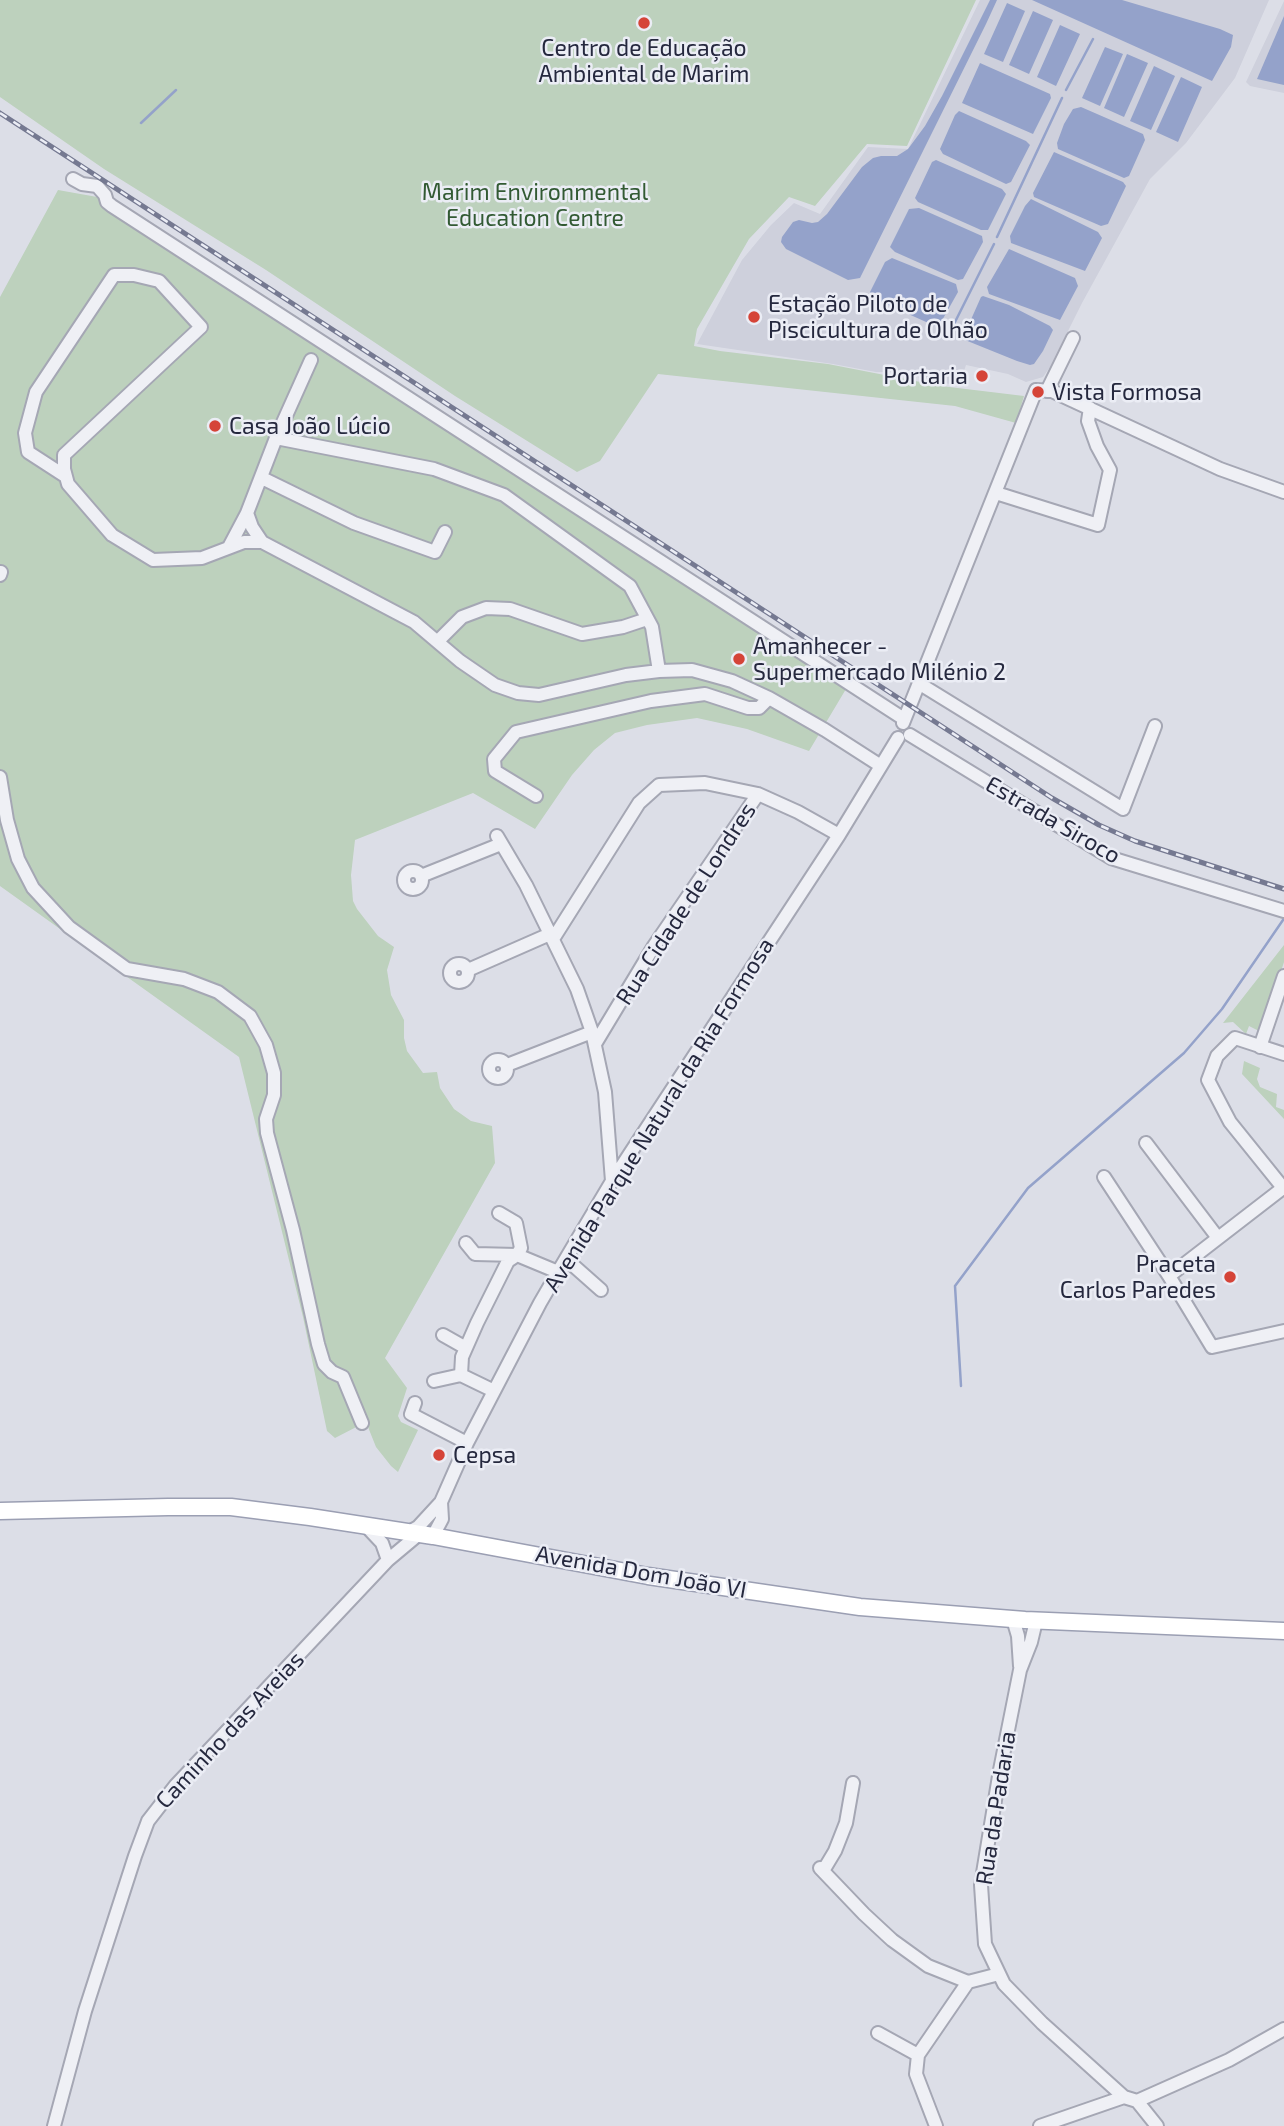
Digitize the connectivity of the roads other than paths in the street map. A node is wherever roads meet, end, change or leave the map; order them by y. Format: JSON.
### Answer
{"nodes":[{"id":1,"x":73,"y":179,"type":"dead end"},
{"id":2,"x":1073,"y":338,"type":"dead end"},
{"id":3,"x":311,"y":360,"type":"dead end"},
{"id":4,"x":1047,"y":391,"type":"junction"},
{"id":5,"x":1090,"y":408,"type":"junction"},
{"id":6,"x":276,"y":438,"type":"junction"},
{"id":7,"x":65,"y":476,"type":"junction"},
{"id":8,"x":262,"y":478,"type":"junction"},
{"id":9,"x":1284,"y":492,"type":"edge"},
{"id":10,"x":996,"y":493,"type":"junction"},
{"id":11,"x":247,"y":513,"type":"junction"},
{"id":12,"x":445,"y":532,"type":"dead end"},
{"id":13,"x":262,"y":542,"type":"junction"},
{"id":14,"x":229,"y":547,"type":"junction"},
{"id":15,"x":648,"y":619,"type":"junction"},
{"id":16,"x":438,"y":641,"type":"junction"},
{"id":17,"x":659,"y":671,"type":"junction"},
{"id":18,"x":920,"y":684,"type":"junction"},
{"id":19,"x":769,"y":698,"type":"junction"},
{"id":20,"x":903,"y":721,"type":"junction"},
{"id":21,"x":1155,"y":726,"type":"dead end"},
{"id":22,"x":904,"y":736,"type":"junction"},
{"id":23,"x":881,"y":766,"type":"junction"},
{"id":24,"x":0,"y":777,"type":"edge"},
{"id":25,"x":758,"y":794,"type":"junction"},
{"id":26,"x":536,"y":796,"type":"dead end"},
{"id":27,"x":839,"y":835,"type":"junction"},
{"id":28,"x":421,"y":876,"type":"dead end"},
{"id":29,"x":1284,"y":911,"type":"edge"},
{"id":30,"x":551,"y":937,"type":"junction"},
{"id":31,"x":468,"y":970,"type":"dead end"},
{"id":32,"x":1284,"y":976,"type":"edge"},
{"id":33,"x":585,"y":1012,"type":"junction"},
{"id":34,"x":613,"y":1013,"type":"junction"},
{"id":35,"x":593,"y":1038,"type":"junction"},
{"id":36,"x":1260,"y":1047,"type":"junction"},
{"id":37,"x":1284,"y":1054,"type":"edge"},
{"id":38,"x":507,"y":1065,"type":"dead end"},
{"id":39,"x":1146,"y":1143,"type":"dead end"},
{"id":40,"x":1104,"y":1177,"type":"dead end"},
{"id":41,"x":612,"y":1181,"type":"junction"},
{"id":42,"x":1284,"y":1188,"type":"edge"},
{"id":43,"x":499,"y":1213,"type":"dead end"},
{"id":44,"x":1218,"y":1238,"type":"junction"},
{"id":45,"x":466,"y":1243,"type":"dead end"},
{"id":46,"x":517,"y":1255,"type":"junction"},
{"id":47,"x":566,"y":1259,"type":"junction"},
{"id":48,"x":558,"y":1272,"type":"junction"},
{"id":49,"x":1169,"y":1276,"type":"junction"},
{"id":50,"x":601,"y":1290,"type":"dead end"},
{"id":51,"x":1284,"y":1331,"type":"edge"},
{"id":52,"x":443,"y":1335,"type":"dead end"},
{"id":53,"x":466,"y":1348,"type":"junction"},
{"id":54,"x":461,"y":1375,"type":"junction"},
{"id":55,"x":434,"y":1381,"type":"dead end"},
{"id":56,"x":494,"y":1391,"type":"junction"},
{"id":57,"x":415,"y":1403,"type":"dead end"},
{"id":58,"x":362,"y":1423,"type":"dead end"},
{"id":59,"x":467,"y":1443,"type":"junction"},
{"id":60,"x":0,"y":1511,"type":"edge"},
{"id":61,"x":436,"y":1517,"type":"junction"},
{"id":62,"x":366,"y":1526,"type":"junction"},
{"id":63,"x":414,"y":1534,"type":"junction"},
{"id":64,"x":465,"y":1542,"type":"junction"},
{"id":65,"x":390,"y":1554,"type":"junction"},
{"id":66,"x":1013,"y":1619,"type":"junction"},
{"id":67,"x":1036,"y":1621,"type":"junction"},
{"id":68,"x":1284,"y":1631,"type":"edge"},
{"id":69,"x":1020,"y":1670,"type":"junction"},
{"id":70,"x":853,"y":1783,"type":"dead end"},
{"id":71,"x":999,"y":1974,"type":"junction"},
{"id":72,"x":968,"y":1982,"type":"junction"},
{"id":73,"x":1284,"y":2029,"type":"edge"},
{"id":74,"x":878,"y":2033,"type":"dead end"},
{"id":75,"x":918,"y":2055,"type":"junction"},
{"id":76,"x":1124,"y":2097,"type":"junction"},
{"id":77,"x":1137,"y":2101,"type":"junction"},
{"id":78,"x":54,"y":2126,"type":"edge"},
{"id":79,"x":936,"y":2126,"type":"edge"},
{"id":80,"x":1040,"y":2126,"type":"edge"},
{"id":81,"x":1157,"y":2126,"type":"edge"}],
"edges":[{"from":1,"to":20,"type":"street"},
{"from":2,"to":4,"type":"street"},
{"from":3,"to":6,"type":"street"},
{"from":4,"to":5,"type":"street"},
{"from":4,"to":10,"type":"street"},
{"from":5,"to":9,"type":"street"},
{"from":5,"to":10,"type":"street"},
{"from":6,"to":8,"type":"street"},
{"from":6,"to":15,"type":"street"},
{"from":7,"to":7,"type":"street"},
{"from":7,"to":14,"type":"street"},
{"from":8,"to":11,"type":"street"},
{"from":8,"to":12,"type":"street"},
{"from":10,"to":18,"type":"street"},
{"from":11,"to":13,"type":"street"},
{"from":11,"to":14,"type":"street"},
{"from":13,"to":14,"type":"street"},
{"from":13,"to":16,"type":"street"},
{"from":15,"to":16,"type":"street"},
{"from":15,"to":17,"type":"street"},
{"from":16,"to":17,"type":"street"},
{"from":17,"to":19,"type":"street"},
{"from":18,"to":20,"type":"street"},
{"from":18,"to":21,"type":"street"},
{"from":19,"to":23,"type":"street"},
{"from":19,"to":26,"type":"street"},
{"from":20,"to":22,"type":"street"},
{"from":22,"to":23,"type":"street","name":"Avenida Parque Natural da Ria Formosa"},
{"from":22,"to":29,"type":"street","name":"Estrada Siroco"},
{"from":23,"to":27,"type":"street","name":"Avenida Parque Natural da Ria Formosa"},
{"from":24,"to":58,"type":"street"},
{"from":25,"to":27,"type":"street"},
{"from":25,"to":30,"type":"street"},
{"from":25,"to":34,"type":"street","name":"Rua Cidade de Londres"},
{"from":27,"to":41,"type":"street","name":"Avenida Parque Natural da Ria Formosa"},
{"from":28,"to":30,"type":"street"},
{"from":30,"to":31,"type":"street"},
{"from":30,"to":33,"type":"street"},
{"from":32,"to":36,"type":"street"},
{"from":33,"to":34,"type":"street","name":"Rua Cidade de Londres"},
{"from":33,"to":35,"type":"street"},
{"from":34,"to":35,"type":"street","name":"Rua Cidade de Londres"},
{"from":35,"to":38,"type":"street"},
{"from":35,"to":41,"type":"street"},
{"from":36,"to":37,"type":"street"},
{"from":36,"to":42,"type":"street"},
{"from":39,"to":44,"type":"street"},
{"from":40,"to":49,"type":"street"},
{"from":41,"to":47,"type":"street","name":"Avenida Parque Natural da Ria Formosa"},
{"from":42,"to":44,"type":"street"},
{"from":43,"to":46,"type":"street"},
{"from":44,"to":49,"type":"street"},
{"from":45,"to":46,"type":"street"},
{"from":46,"to":48,"type":"street"},
{"from":46,"to":53,"type":"street"},
{"from":47,"to":48,"type":"street","name":"Avenida Parque Natural da Ria Formosa"},
{"from":47,"to":50,"type":"street"},
{"from":48,"to":56,"type":"street","name":"Avenida Parque Natural da Ria Formosa"},
{"from":49,"to":51,"type":"street"},
{"from":52,"to":53,"type":"street"},
{"from":53,"to":54,"type":"street"},
{"from":54,"to":55,"type":"street"},
{"from":54,"to":56,"type":"street"},
{"from":56,"to":59,"type":"street","name":"Avenida Parque Natural da Ria Formosa"},
{"from":57,"to":59,"type":"street"},
{"from":59,"to":61,"type":"street","name":"Avenida Parque Natural da Ria Formosa"},
{"from":60,"to":62,"type":"main road","name":"Avenida Dom João VI"},
{"from":61,"to":63,"type":"street"},
{"from":61,"to":63,"type":"street","name":"Caminho das Areias"},
{"from":61,"to":64,"type":"street"},
{"from":62,"to":63,"type":"main road","name":"Avenida Dom João VI"},
{"from":62,"to":65,"type":"street"},
{"from":63,"to":64,"type":"main road","name":"Avenida Dom João VI"},
{"from":63,"to":65,"type":"street","name":"Caminho das Areias"},
{"from":63,"to":65,"type":"street"},
{"from":64,"to":66,"type":"main road","name":"Avenida Dom João VI"},
{"from":65,"to":78,"type":"street","name":"Caminho das Areias"},
{"from":66,"to":67,"type":"main road","name":"Avenida Dom João VI"},
{"from":66,"to":69,"type":"street"},
{"from":67,"to":68,"type":"main road","name":"Avenida Dom João VI"},
{"from":67,"to":69,"type":"street"},
{"from":69,"to":71,"type":"street","name":"Rua da Padaria"},
{"from":70,"to":72,"type":"street"},
{"from":71,"to":72,"type":"street"},
{"from":71,"to":76,"type":"street","name":"Rua da Padaria"},
{"from":72,"to":75,"type":"street"},
{"from":73,"to":77,"type":"street"},
{"from":74,"to":75,"type":"street"},
{"from":75,"to":79,"type":"street"},
{"from":76,"to":77,"type":"street","name":"Rua da Padaria"},
{"from":76,"to":80,"type":"street"},
{"from":77,"to":81,"type":"street"}]}
